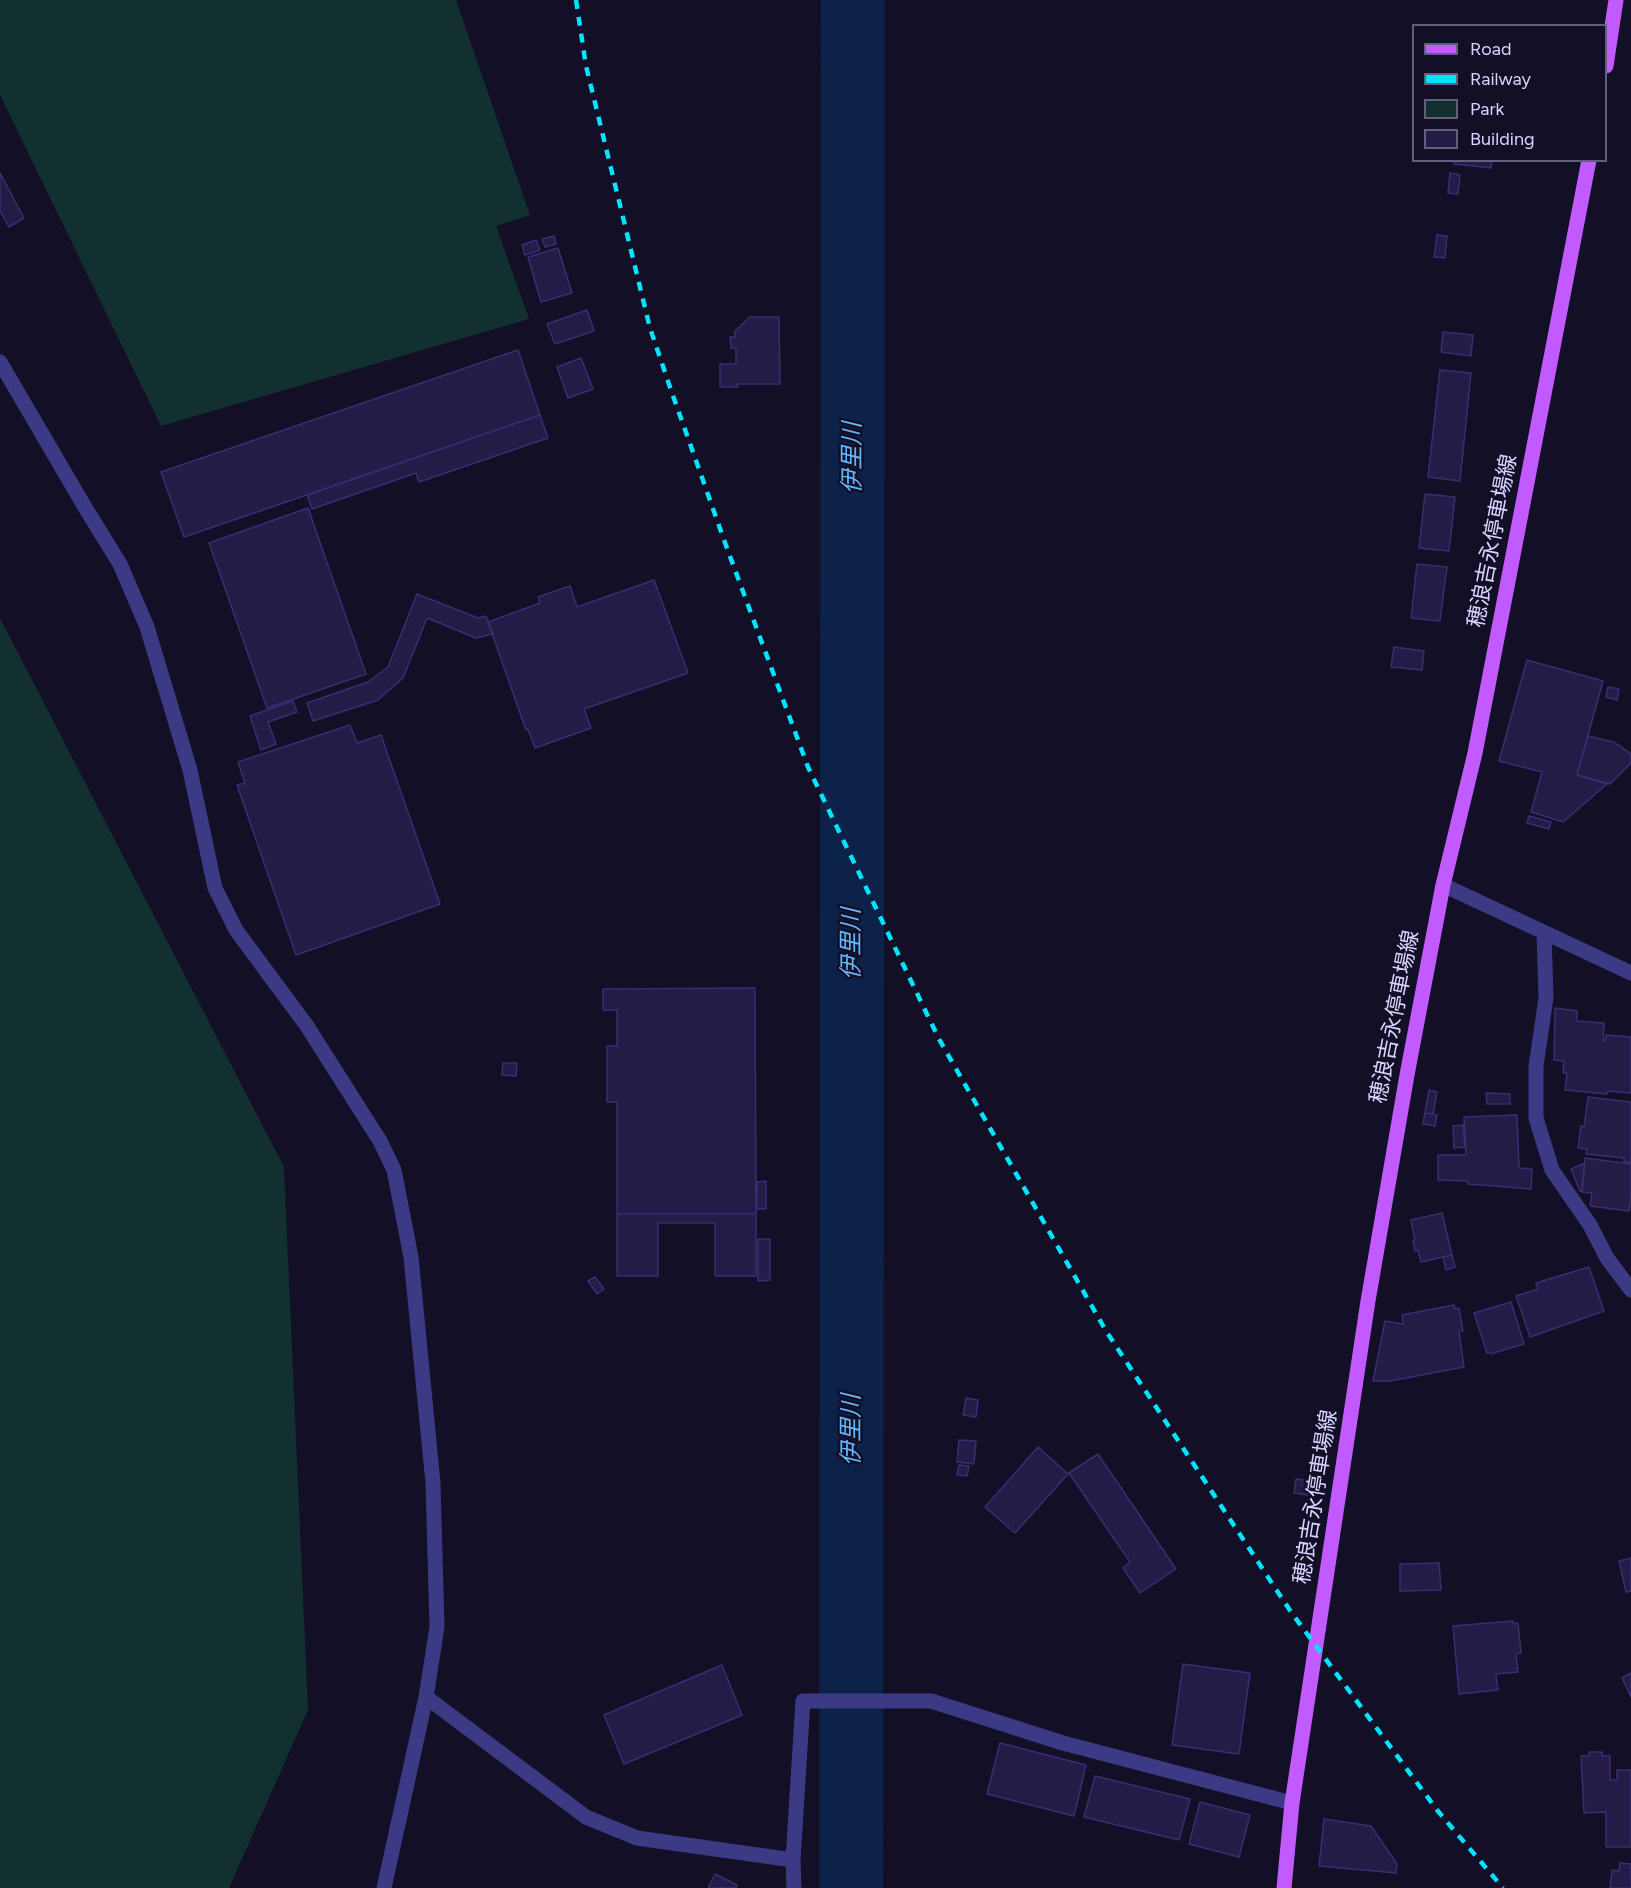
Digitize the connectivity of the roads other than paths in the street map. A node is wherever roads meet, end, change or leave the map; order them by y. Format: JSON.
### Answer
{"nodes":[{"id":1,"x":1616,"y":0,"type":"edge"},
{"id":2,"x":1607,"y":54,"type":"edge"},
{"id":3,"x":1589,"y":162,"type":"edge"},
{"id":4,"x":0,"y":362,"type":"edge"},
{"id":5,"x":1443,"y":885,"type":"junction"},
{"id":6,"x":1544,"y":933,"type":"junction"},
{"id":7,"x":1631,"y":973,"type":"edge"},
{"id":8,"x":1631,"y":1290,"type":"edge"},
{"id":9,"x":426,"y":1697,"type":"junction"},
{"id":10,"x":1292,"y":1803,"type":"junction"},
{"id":11,"x":793,"y":1860,"type":"junction"},
{"id":12,"x":384,"y":1888,"type":"edge"},
{"id":13,"x":794,"y":1888,"type":"edge"},
{"id":14,"x":1284,"y":1888,"type":"edge"}],
"edges":[{"from":1,"to":2,"type":"main road"},
{"from":3,"to":5,"type":"main road","name":"穂浪吉永停車場線"},
{"from":4,"to":9,"type":"street"},
{"from":5,"to":6,"type":"street"},
{"from":5,"to":10,"type":"main road","name":"穂浪吉永停車場線"},
{"from":6,"to":7,"type":"street"},
{"from":6,"to":8,"type":"street"},
{"from":9,"to":11,"type":"street"},
{"from":9,"to":12,"type":"street"},
{"from":10,"to":11,"type":"street"},
{"from":10,"to":14,"type":"main road","name":"穂浪吉永停車場線"},
{"from":11,"to":13,"type":"street"}]}
